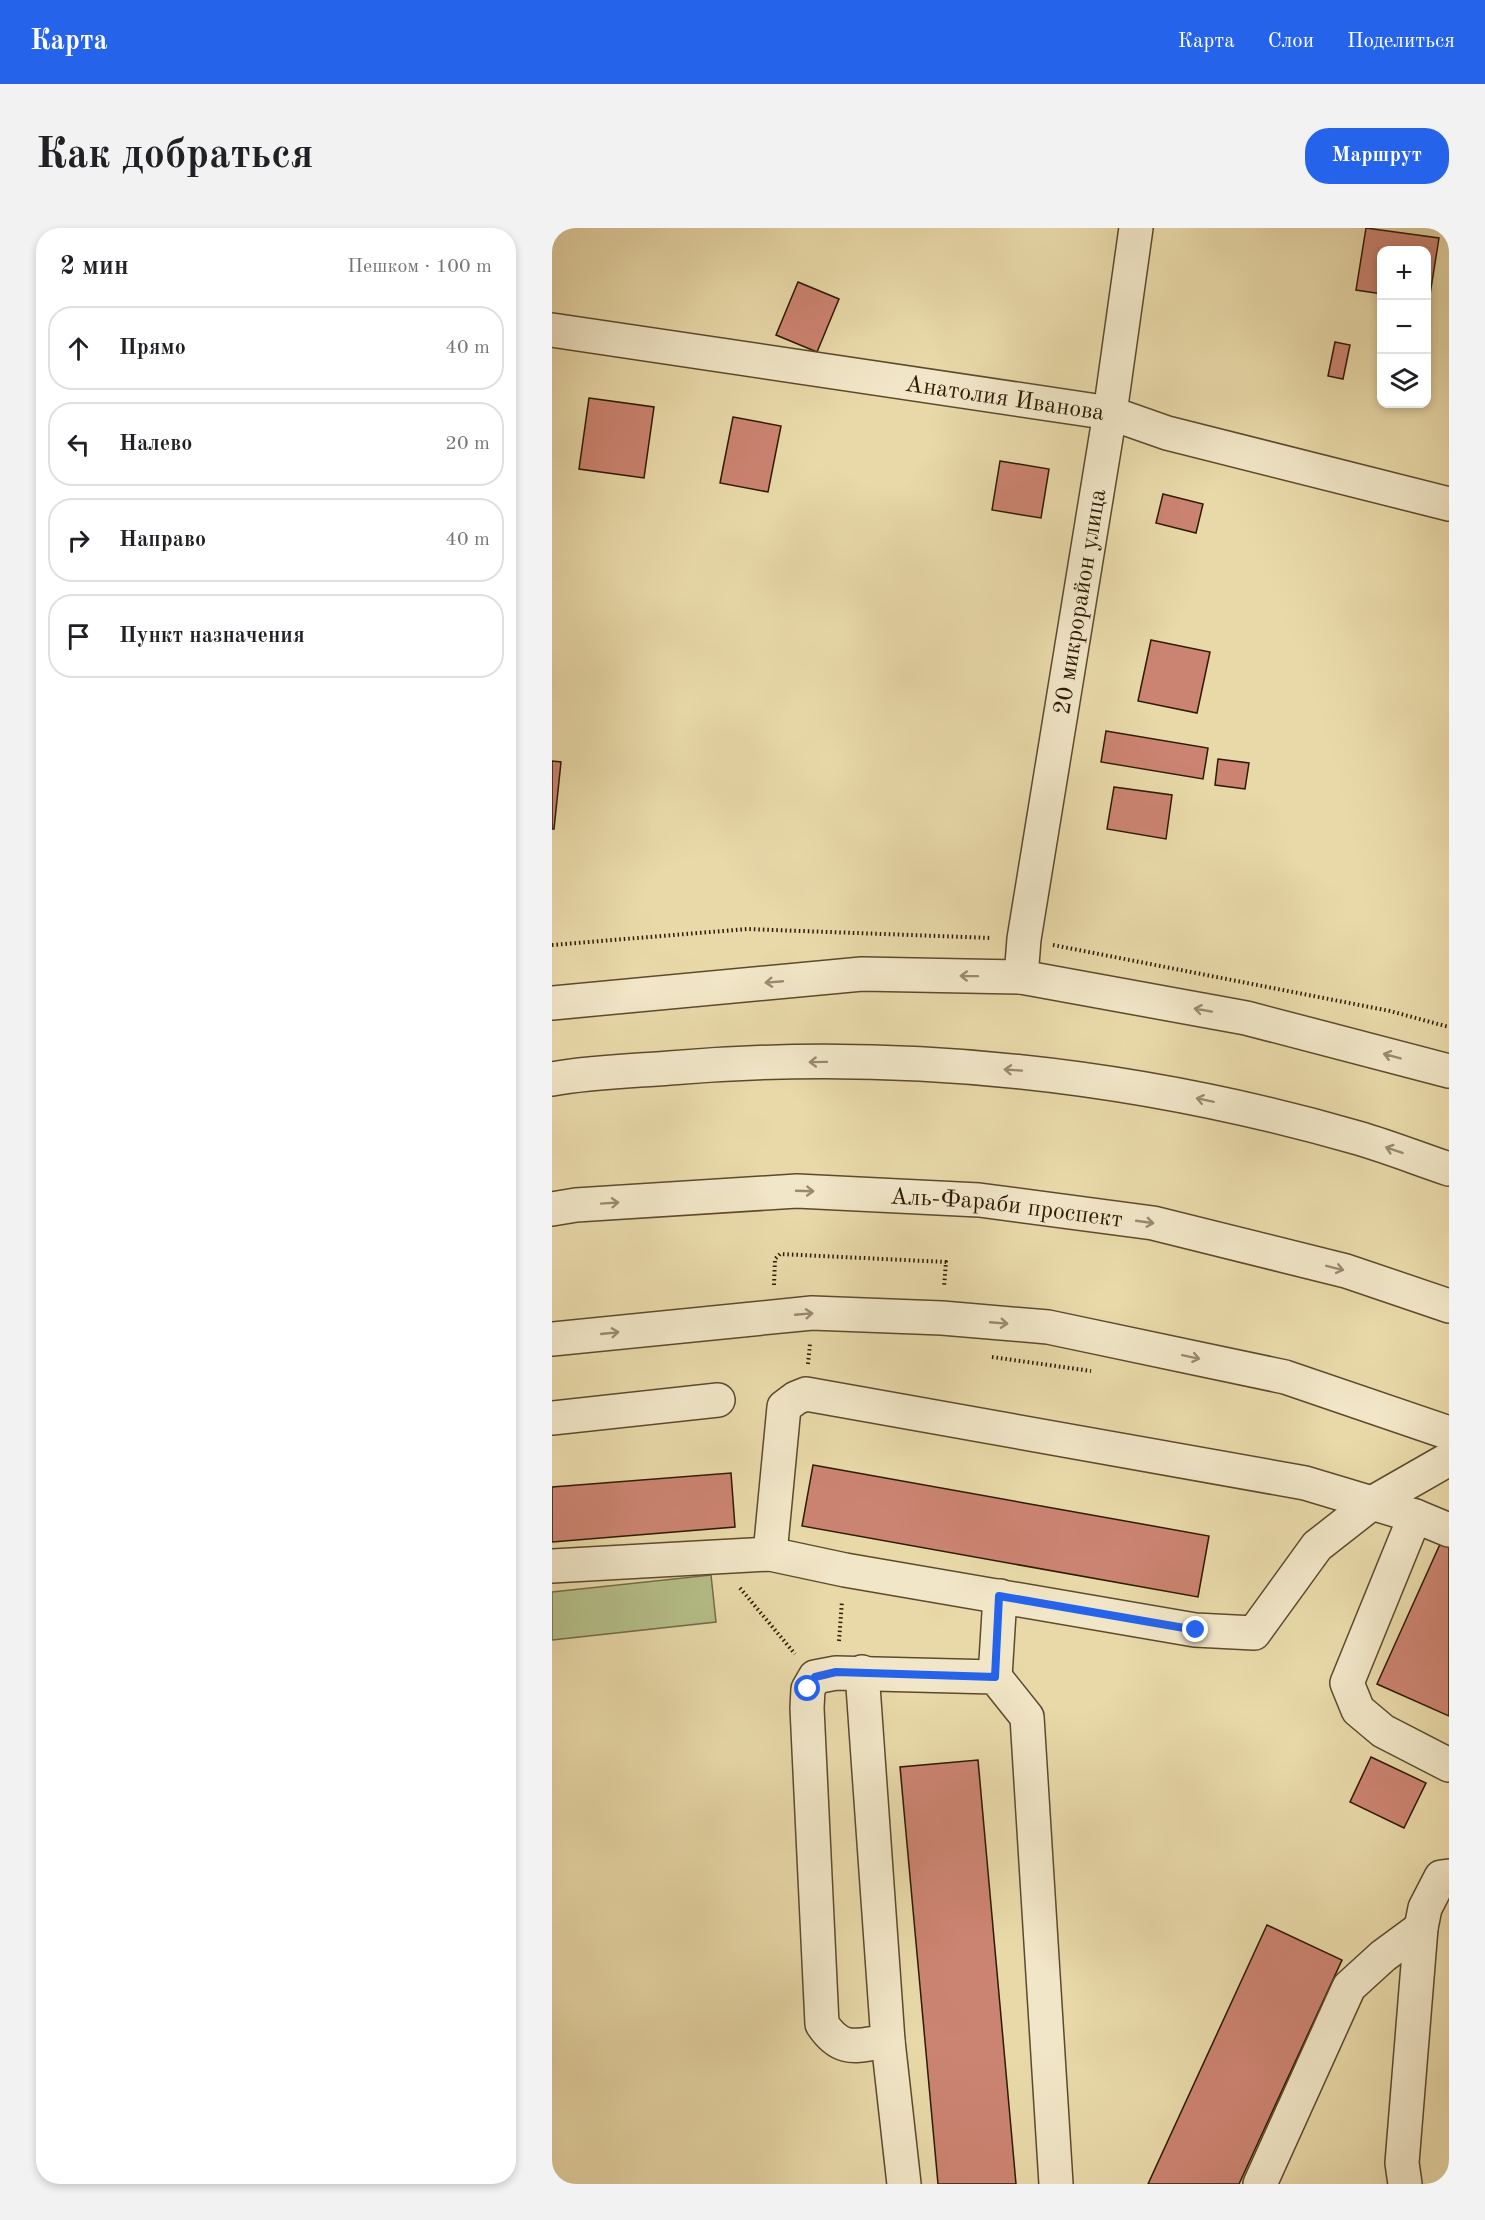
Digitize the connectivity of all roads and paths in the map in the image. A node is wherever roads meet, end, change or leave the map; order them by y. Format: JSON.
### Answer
{"nodes":[{"id":1,"x":1136,"y":228,"type":"edge"},
{"id":2,"x":552,"y":330,"type":"edge"},
{"id":3,"x":1110,"y":413,"type":"junction"},
{"id":4,"x":1449,"y":504,"type":"edge"},
{"id":5,"x":1021,"y":977,"type":"junction"},
{"id":6,"x":552,"y":1003,"type":"edge"},
{"id":7,"x":1449,"y":1071,"type":"edge"},
{"id":8,"x":552,"y":1079,"type":"edge"},
{"id":9,"x":1449,"y":1169,"type":"edge"},
{"id":10,"x":552,"y":1209,"type":"edge"},
{"id":11,"x":1449,"y":1306,"type":"edge"},
{"id":12,"x":812,"y":1313,"type":"junction"},
{"id":13,"x":772,"y":1317,"type":"junction"},
{"id":14,"x":942,"y":1318,"type":"junction"},
{"id":15,"x":552,"y":1339,"type":"edge"},
{"id":16,"x":798,"y":1347,"type":"dead end"},
{"id":17,"x":809,"y":1347,"type":"junction"},
{"id":18,"x":821,"y":1347,"type":"dead end"},
{"id":19,"x":988,"y":1356,"type":"dead end"},
{"id":20,"x":1094,"y":1372,"type":"dead end"},
{"id":21,"x":806,"y":1394,"type":"junction"},
{"id":22,"x":718,"y":1400,"type":"dead end"},
{"id":23,"x":552,"y":1418,"type":"edge"},
{"id":24,"x":1449,"y":1433,"type":"edge"},
{"id":25,"x":1449,"y":1459,"type":"edge"},
{"id":26,"x":1372,"y":1503,"type":"junction"},
{"id":27,"x":1415,"y":1516,"type":"junction"},
{"id":28,"x":1449,"y":1530,"type":"edge"},
{"id":29,"x":770,"y":1554,"type":"junction"},
{"id":30,"x":714,"y":1557,"type":"junction"},
{"id":31,"x":552,"y":1566,"type":"edge"},
{"id":32,"x":845,"y":1570,"type":"junction"},
{"id":33,"x":999,"y":1596,"type":"junction"},
{"id":34,"x":838,"y":1674,"type":"junction"},
{"id":35,"x":995,"y":1677,"type":"junction"},
{"id":36,"x":1449,"y":1765,"type":"edge"},
{"id":37,"x":1449,"y":1876,"type":"edge"},
{"id":38,"x":1421,"y":1928,"type":"junction"},
{"id":39,"x":888,"y":2041,"type":"junction"},
{"id":40,"x":904,"y":2184,"type":"edge"},
{"id":41,"x":1056,"y":2184,"type":"edge"},
{"id":42,"x":1260,"y":2184,"type":"edge"},
{"id":43,"x":1405,"y":2184,"type":"edge"}],
"edges":[{"from":1,"to":3,"type":"street","name":"20 микрорайон улица"},
{"from":2,"to":3,"type":"street","name":"Анатолия Иванова"},
{"from":3,"to":4,"type":"street","name":"Анатолия Иванова"},
{"from":3,"to":5,"type":"street","name":"20 микрорайон улица"},
{"from":5,"to":6,"type":"street","one_way":true},
{"from":7,"to":5,"type":"street","one_way":true},
{"from":9,"to":8,"type":"street","one_way":true},
{"from":10,"to":11,"type":"street","name":"Аль-Фараби проспект","one_way":true},
{"from":13,"to":12,"type":"street","one_way":true},
{"from":12,"to":14,"type":"street"},
{"from":12,"to":17,"type":"path"},
{"from":13,"to":14,"type":"path"},
{"from":15,"to":13,"type":"street","one_way":true},
{"from":14,"to":24,"type":"street","one_way":true},
{"from":16,"to":17,"type":"path"},
{"from":17,"to":18,"type":"path"},
{"from":17,"to":21,"type":"path"},
{"from":19,"to":20,"type":"path"},
{"from":21,"to":26,"type":"street"},
{"from":21,"to":29,"type":"street"},
{"from":22,"to":23,"type":"street"},
{"from":25,"to":26,"type":"street"},
{"from":26,"to":27,"type":"street"},
{"from":26,"to":33,"type":"street"},
{"from":27,"to":28,"type":"street"},
{"from":27,"to":36,"type":"street"},
{"from":29,"to":30,"type":"street"},
{"from":29,"to":32,"type":"street"},
{"from":30,"to":31,"type":"street"},
{"from":30,"to":34,"type":"path"},
{"from":32,"to":33,"type":"street"},
{"from":32,"to":34,"type":"path"},
{"from":33,"to":35,"type":"street"},
{"from":34,"to":35,"type":"street"},
{"from":34,"to":39,"type":"street"},
{"from":34,"to":39,"type":"street"},
{"from":35,"to":41,"type":"street"},
{"from":37,"to":38,"type":"street"},
{"from":38,"to":42,"type":"street"},
{"from":38,"to":43,"type":"street"},
{"from":39,"to":40,"type":"street"}]}
